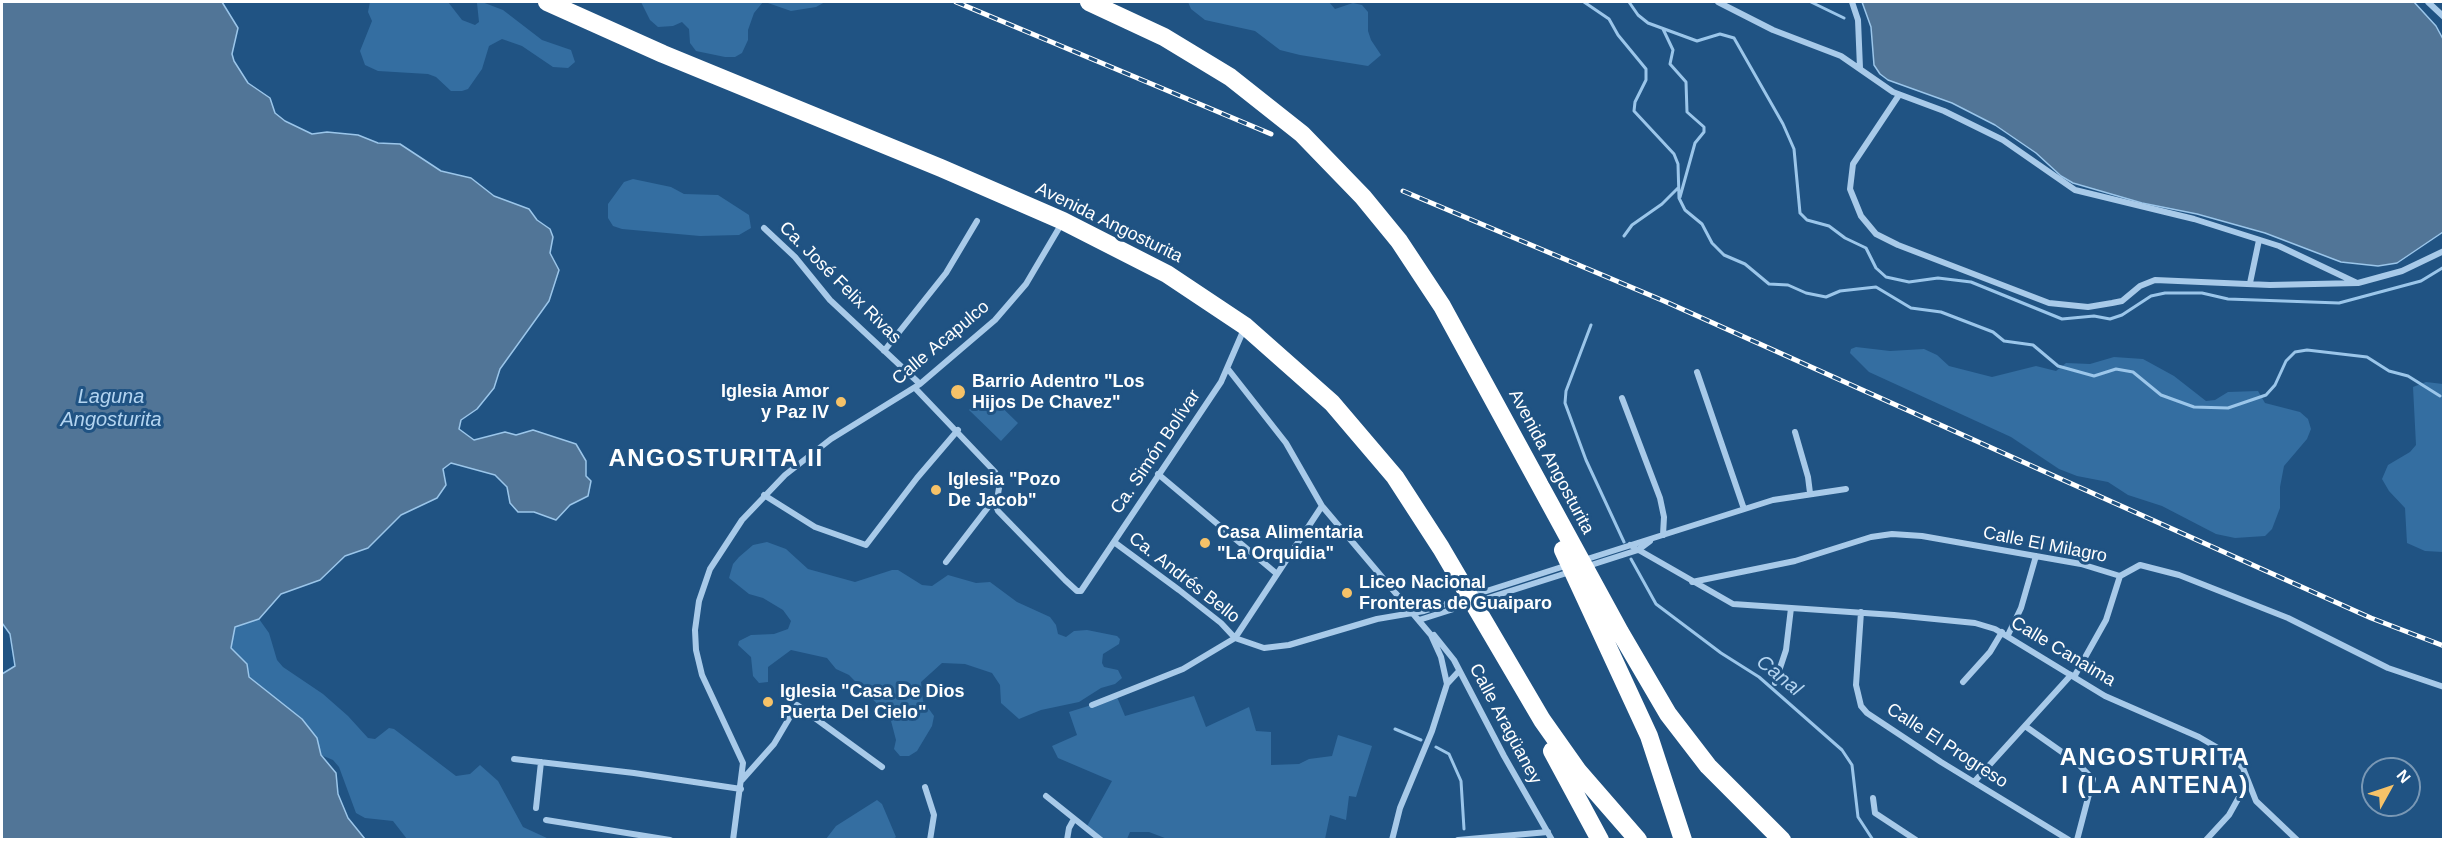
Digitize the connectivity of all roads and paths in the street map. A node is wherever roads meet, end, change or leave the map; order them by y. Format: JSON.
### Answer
{"nodes":[{"id":1,"x":547,"y":2,"type":"edge"},
{"id":2,"x":1089,"y":2,"type":"edge"},
{"id":3,"x":1718,"y":2,"type":"edge"},
{"id":4,"x":1852,"y":2,"type":"edge"},
{"id":5,"x":2428,"y":2,"type":"edge"},
{"id":6,"x":2444,"y":17,"type":"edge"},
{"id":7,"x":1860,"y":68,"type":"junction"},
{"id":8,"x":1899,"y":94,"type":"junction"},
{"id":9,"x":977,"y":221,"type":"dead end"},
{"id":10,"x":1063,"y":221,"type":"junction"},
{"id":11,"x":764,"y":228,"type":"dead end"},
{"id":12,"x":2259,"y":240,"type":"junction"},
{"id":13,"x":2444,"y":251,"type":"edge"},
{"id":14,"x":2250,"y":284,"type":"junction"},
{"id":15,"x":2358,"y":284,"type":"junction"},
{"id":16,"x":1245,"y":326,"type":"junction"},
{"id":17,"x":884,"y":351,"type":"junction"},
{"id":18,"x":1228,"y":369,"type":"junction"},
{"id":19,"x":1697,"y":372,"type":"dead end"},
{"id":20,"x":918,"y":386,"type":"junction"},
{"id":21,"x":1622,"y":398,"type":"dead end"},
{"id":22,"x":958,"y":430,"type":"junction"},
{"id":23,"x":1795,"y":432,"type":"dead end"},
{"id":24,"x":1158,"y":474,"type":"junction"},
{"id":25,"x":1846,"y":489,"type":"dead end"},
{"id":26,"x":1810,"y":493,"type":"junction"},
{"id":27,"x":764,"y":495,"type":"junction"},
{"id":28,"x":997,"y":496,"type":"junction"},
{"id":29,"x":1322,"y":506,"type":"junction"},
{"id":30,"x":1744,"y":509,"type":"junction"},
{"id":31,"x":1663,"y":535,"type":"junction"},
{"id":32,"x":1652,"y":539,"type":"junction"},
{"id":33,"x":1114,"y":542,"type":"junction"},
{"id":34,"x":1630,"y":545,"type":"junction"},
{"id":35,"x":1638,"y":550,"type":"junction"},
{"id":36,"x":2036,"y":556,"type":"junction"},
{"id":37,"x":946,"y":562,"type":"dead end"},
{"id":38,"x":1277,"y":574,"type":"junction"},
{"id":39,"x":2120,"y":576,"type":"junction"},
{"id":40,"x":1582,"y":577,"type":"junction"},
{"id":41,"x":1692,"y":582,"type":"junction"},
{"id":42,"x":1081,"y":591,"type":"joint"},
{"id":43,"x":1791,"y":608,"type":"junction"},
{"id":44,"x":1409,"y":611,"type":"junction"},
{"id":45,"x":1861,"y":612,"type":"junction"},
{"id":46,"x":1481,"y":619,"type":"junction"},
{"id":47,"x":1419,"y":620,"type":"junction"},
{"id":48,"x":1425,"y":626,"type":"junction"},
{"id":49,"x":2005,"y":634,"type":"junction"},
{"id":50,"x":1235,"y":638,"type":"junction"},
{"id":51,"x":1459,"y":671,"type":"junction"},
{"id":52,"x":2072,"y":676,"type":"junction"},
{"id":53,"x":1775,"y":682,"type":"dead end"},
{"id":54,"x":1963,"y":682,"type":"dead end"},
{"id":55,"x":1447,"y":684,"type":"junction"},
{"id":56,"x":2444,"y":687,"type":"edge"},
{"id":57,"x":1092,"y":705,"type":"dead end"},
{"id":58,"x":2025,"y":726,"type":"junction"},
{"id":59,"x":514,"y":759,"type":"dead end"},
{"id":60,"x":541,"y":762,"type":"junction"},
{"id":61,"x":882,"y":767,"type":"dead end"},
{"id":62,"x":742,"y":780,"type":"junction"},
{"id":63,"x":2247,"y":781,"type":"junction"},
{"id":64,"x":1974,"y":782,"type":"junction"},
{"id":65,"x":925,"y":787,"type":"dead end"},
{"id":66,"x":741,"y":789,"type":"junction"},
{"id":67,"x":1046,"y":796,"type":"dead end"},
{"id":68,"x":1873,"y":798,"type":"dead end"},
{"id":69,"x":536,"y":808,"type":"dead end"},
{"id":70,"x":1074,"y":819,"type":"junction"},
{"id":71,"x":546,"y":820,"type":"dead end"},
{"id":72,"x":1548,"y":832,"type":"junction"},
{"id":73,"x":670,"y":840,"type":"edge"},
{"id":74,"x":733,"y":840,"type":"edge"},
{"id":75,"x":930,"y":840,"type":"edge"},
{"id":76,"x":1068,"y":840,"type":"edge"},
{"id":77,"x":1101,"y":840,"type":"edge"},
{"id":78,"x":1392,"y":840,"type":"edge"},
{"id":79,"x":1458,"y":840,"type":"edge"},
{"id":80,"x":1552,"y":840,"type":"edge"},
{"id":81,"x":1600,"y":840,"type":"edge"},
{"id":82,"x":1638,"y":840,"type":"edge"},
{"id":83,"x":1683,"y":840,"type":"edge"},
{"id":84,"x":1782,"y":840,"type":"edge"},
{"id":85,"x":1916,"y":840,"type":"edge"},
{"id":86,"x":2069,"y":840,"type":"edge"},
{"id":87,"x":2077,"y":840,"type":"edge"},
{"id":88,"x":2206,"y":840,"type":"edge"},
{"id":89,"x":2297,"y":840,"type":"edge"}],
"edges":[{"from":1,"to":10,"type":"highway","name":"Avenida Angosturita"},
{"from":2,"to":40,"type":"highway","name":"Avenida Angosturita"},
{"from":3,"to":7,"type":"street"},
{"from":4,"to":7,"type":"street"},
{"from":5,"to":6,"type":"street"},
{"from":7,"to":8,"type":"street"},
{"from":8,"to":12,"type":"street"},
{"from":8,"to":14,"type":"street"},
{"from":9,"to":17,"type":"street"},
{"from":10,"to":16,"type":"highway","name":"Avenida Angosturita"},
{"from":10,"to":20,"type":"street","name":"Calle Acapulco"},
{"from":11,"to":17,"type":"street","name":"Ca. José Felix Rivas"},
{"from":12,"to":14,"type":"street"},
{"from":12,"to":15,"type":"street"},
{"from":13,"to":15,"type":"street"},
{"from":14,"to":15,"type":"street"},
{"from":16,"to":18,"type":"street","name":"Ca. Simón Bolívar"},
{"from":16,"to":46,"type":"highway","name":"Avenida Angosturita"},
{"from":17,"to":20,"type":"street","name":"Ca. José Felix Rivas"},
{"from":18,"to":24,"type":"street","name":"Ca. Simón Bolívar"},
{"from":18,"to":29,"type":"street"},
{"from":19,"to":30,"type":"street"},
{"from":20,"to":22,"type":"street","name":"Ca. José Felix Rivas"},
{"from":20,"to":27,"type":"street","name":"Calle Acapulco"},
{"from":21,"to":31,"type":"street"},
{"from":22,"to":27,"type":"street"},
{"from":22,"to":28,"type":"street","name":"Ca. José Felix Rivas"},
{"from":23,"to":26,"type":"street"},
{"from":24,"to":33,"type":"street","name":"Ca. Simón Bolívar"},
{"from":24,"to":38,"type":"street"},
{"from":25,"to":26,"type":"street"},
{"from":26,"to":30,"type":"street"},
{"from":27,"to":62,"type":"street","name":"Calle Acapulco"},
{"from":28,"to":37,"type":"street"},
{"from":28,"to":42,"type":"street","name":"Ca. José Felix Rivas"},
{"from":29,"to":38,"type":"street"},
{"from":29,"to":44,"type":"street"},
{"from":30,"to":31,"type":"street"},
{"from":31,"to":32,"type":"street"},
{"from":32,"to":34,"type":"street"},
{"from":32,"to":35,"type":"street"},
{"from":33,"to":42,"type":"street","name":"Ca. Simón Bolívar"},
{"from":33,"to":50,"type":"street","name":"Ca. Andrés Bello"},
{"from":34,"to":35,"type":"street","name":"Calle Canaima"},
{"from":34,"to":44,"type":"street"},
{"from":35,"to":41,"type":"street","name":"Calle Canaima"},
{"from":35,"to":47,"type":"street"},
{"from":36,"to":39,"type":"street","name":"Calle El Milagro"},
{"from":36,"to":41,"type":"street","name":"Calle El Milagro"},
{"from":36,"to":49,"type":"street"},
{"from":38,"to":50,"type":"street"},
{"from":39,"to":52,"type":"street"},
{"from":39,"to":56,"type":"street","name":"Calle El Milagro"},
{"from":40,"to":83,"type":"highway"},
{"from":40,"to":84,"type":"highway"},
{"from":41,"to":43,"type":"street","name":"Calle Canaima"},
{"from":43,"to":45,"type":"street","name":"Calle Canaima"},
{"from":43,"to":53,"type":"street"},
{"from":44,"to":47,"type":"street"},
{"from":44,"to":50,"type":"street"},
{"from":45,"to":49,"type":"street","name":"Calle Canaima"},
{"from":45,"to":64,"type":"street","name":"Calle El Progreso"},
{"from":46,"to":81,"type":"highway"},
{"from":46,"to":82,"type":"highway","name":"Avenida Angosturita"},
{"from":47,"to":48,"type":"street"},
{"from":48,"to":51,"type":"street","name":"Calle Aragüaney"},
{"from":48,"to":55,"type":"street"},
{"from":49,"to":52,"type":"street","name":"Calle Canaima"},
{"from":49,"to":54,"type":"street"},
{"from":50,"to":57,"type":"street"},
{"from":51,"to":55,"type":"street"},
{"from":51,"to":72,"type":"street","name":"Calle Aragüaney"},
{"from":52,"to":58,"type":"street"},
{"from":52,"to":63,"type":"street","name":"Calle Canaima"},
{"from":55,"to":78,"type":"street"},
{"from":58,"to":64,"type":"street"},
{"from":58,"to":87,"type":"street"},
{"from":59,"to":60,"type":"street"},
{"from":60,"to":66,"type":"street"},
{"from":60,"to":69,"type":"street"},
{"from":61,"to":62,"type":"street"},
{"from":62,"to":66,"type":"street","name":"Calle Acapulco"},
{"from":63,"to":88,"type":"street"},
{"from":63,"to":89,"type":"street","name":"Calle Canaima"},
{"from":64,"to":86,"type":"street","name":"Calle El Progreso"},
{"from":65,"to":75,"type":"street"},
{"from":66,"to":74,"type":"street","name":"Calle Acapulco"},
{"from":67,"to":70,"type":"street"},
{"from":68,"to":85,"type":"street"},
{"from":70,"to":76,"type":"street"},
{"from":70,"to":77,"type":"street"},
{"from":71,"to":73,"type":"street"},
{"from":72,"to":79,"type":"street"},
{"from":72,"to":80,"type":"street","name":"Calle Aragüaney"}]}
